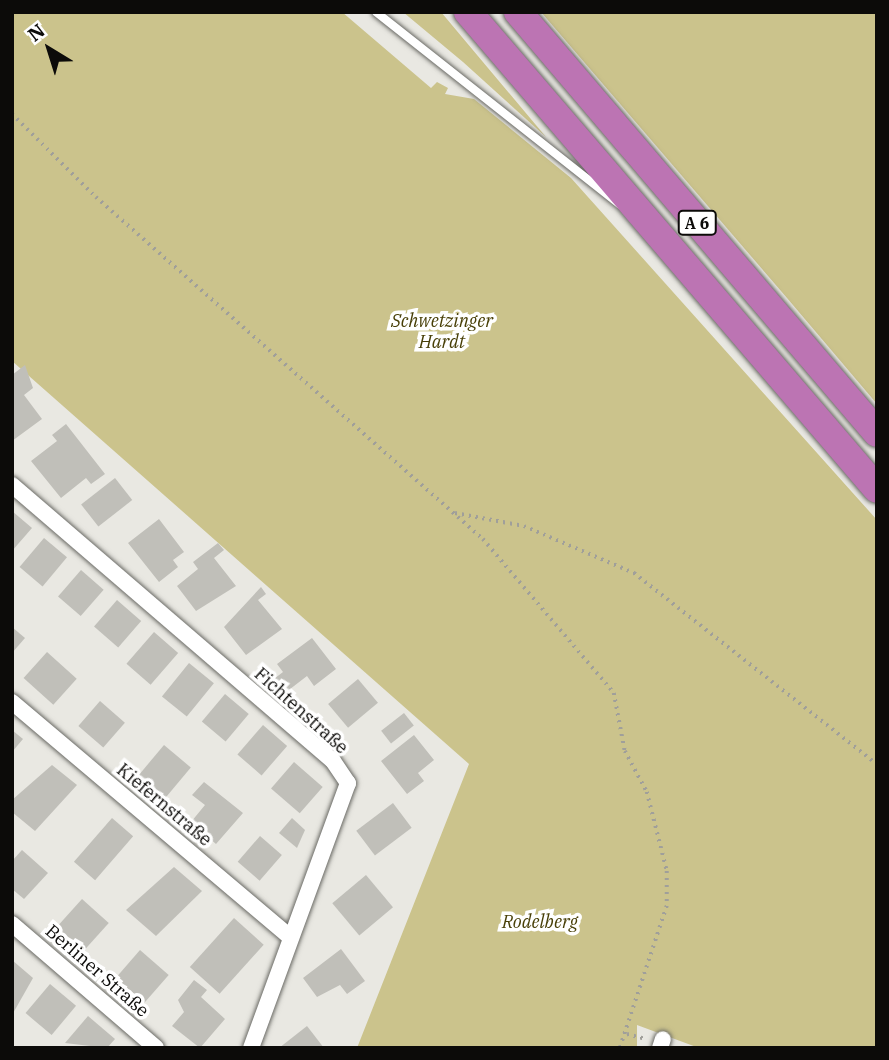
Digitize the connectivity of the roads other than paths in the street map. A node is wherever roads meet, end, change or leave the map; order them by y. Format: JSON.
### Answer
{"nodes":[{"id":1,"x":376,"y":12,"type":"edge"},
{"id":2,"x":468,"y":12,"type":"edge"},
{"id":3,"x":518,"y":12,"type":"edge"},
{"id":4,"x":641,"y":217,"type":"junction"},
{"id":5,"x":877,"y":433,"type":"edge"},
{"id":6,"x":12,"y":485,"type":"edge"},
{"id":7,"x":877,"y":489,"type":"edge"},
{"id":8,"x":12,"y":702,"type":"edge"},
{"id":9,"x":12,"y":924,"type":"edge"},
{"id":10,"x":291,"y":939,"type":"junction"},
{"id":11,"x":156,"y":1048,"type":"edge"},
{"id":12,"x":251,"y":1048,"type":"edge"}],
"edges":[{"from":1,"to":4,"type":"lane"},
{"from":2,"to":4,"type":"highway","number":"A 6"},
{"from":3,"to":5,"type":"highway","number":"A 6"},
{"from":4,"to":7,"type":"highway","number":"A 6"},
{"from":6,"to":10,"type":"street","name":"Fichtenstraße"},
{"from":8,"to":10,"type":"street","name":"Kiefernstraße"},
{"from":9,"to":11,"type":"street","name":"Berliner Straße"},
{"from":10,"to":12,"type":"street","name":"Fichtenstraße"}]}
